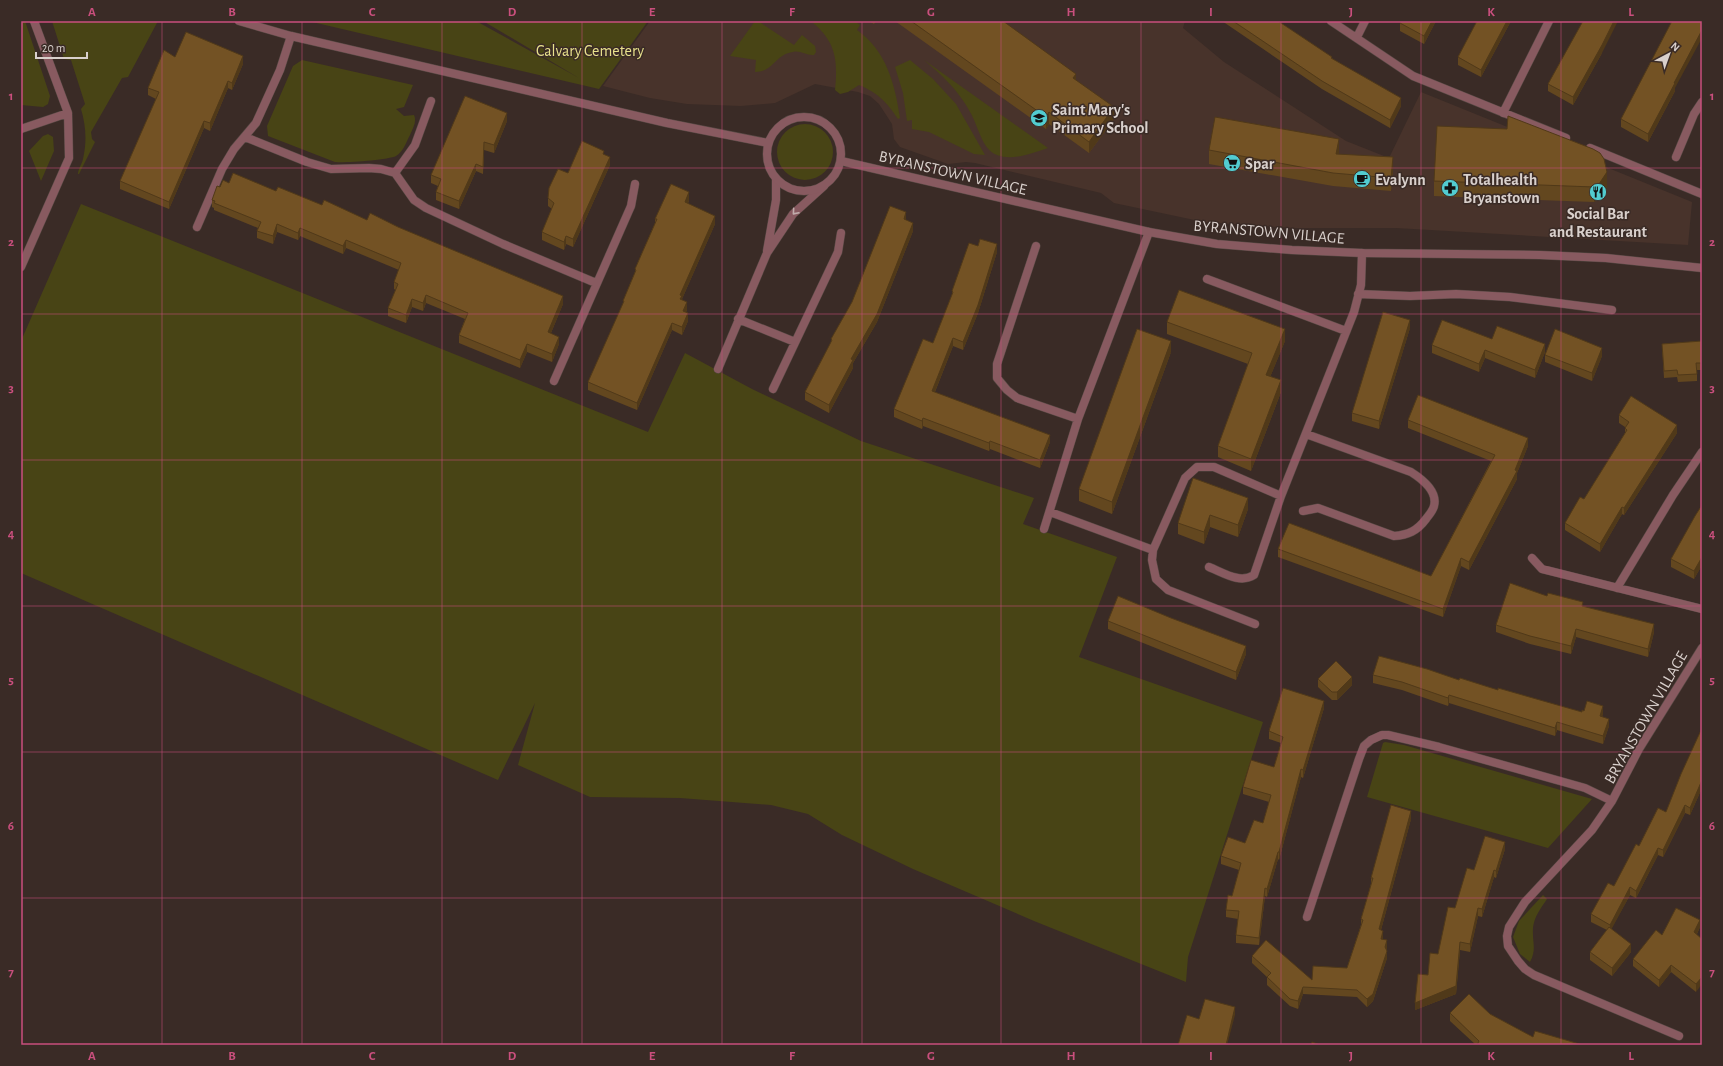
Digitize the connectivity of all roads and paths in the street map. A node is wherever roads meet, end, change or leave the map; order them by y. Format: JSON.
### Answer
{"nodes":[{"id":1,"x":34,"y":21,"type":"edge"},
{"id":2,"x":239,"y":21,"type":"edge"},
{"id":3,"x":1331,"y":21,"type":"edge"},
{"id":4,"x":1365,"y":21,"type":"edge"},
{"id":5,"x":1549,"y":21,"type":"edge"},
{"id":6,"x":291,"y":36,"type":"junction"},
{"id":7,"x":1357,"y":37,"type":"junction"},
{"id":8,"x":431,"y":101,"type":"dead end"},
{"id":9,"x":1702,"y":102,"type":"edge"},
{"id":10,"x":68,"y":113,"type":"junction"},
{"id":11,"x":1503,"y":113,"type":"junction"},
{"id":12,"x":21,"y":129,"type":"edge"},
{"id":13,"x":245,"y":137,"type":"junction"},
{"id":14,"x":768,"y":143,"type":"junction"},
{"id":15,"x":1676,"y":157,"type":"dead end"},
{"id":16,"x":841,"y":161,"type":"junction"},
{"id":17,"x":395,"y":173,"type":"junction"},
{"id":18,"x":776,"y":180,"type":"junction"},
{"id":19,"x":635,"y":184,"type":"dead end"},
{"id":20,"x":824,"y":186,"type":"junction"},
{"id":21,"x":1702,"y":194,"type":"edge"},
{"id":22,"x":197,"y":227,"type":"dead end"},
{"id":23,"x":1149,"y":232,"type":"junction"},
{"id":24,"x":841,"y":233,"type":"dead end"},
{"id":25,"x":1036,"y":246,"type":"dead end"},
{"id":26,"x":1362,"y":253,"type":"junction"},
{"id":27,"x":767,"y":254,"type":"junction"},
{"id":28,"x":21,"y":267,"type":"edge"},
{"id":29,"x":1702,"y":268,"type":"edge"},
{"id":30,"x":1207,"y":279,"type":"dead end"},
{"id":31,"x":596,"y":283,"type":"junction"},
{"id":32,"x":1358,"y":294,"type":"junction"},
{"id":33,"x":1612,"y":310,"type":"dead end"},
{"id":34,"x":738,"y":319,"type":"junction"},
{"id":35,"x":1346,"y":331,"type":"junction"},
{"id":36,"x":794,"y":342,"type":"junction"},
{"id":37,"x":718,"y":369,"type":"dead end"},
{"id":38,"x":554,"y":381,"type":"dead end"},
{"id":39,"x":773,"y":388,"type":"dead end"},
{"id":40,"x":1078,"y":419,"type":"junction"},
{"id":41,"x":1306,"y":434,"type":"junction"},
{"id":42,"x":1702,"y":452,"type":"edge"},
{"id":43,"x":1281,"y":496,"type":"junction"},
{"id":44,"x":1304,"y":511,"type":"dead end"},
{"id":45,"x":1050,"y":512,"type":"junction"},
{"id":46,"x":1044,"y":530,"type":"dead end"},
{"id":47,"x":1153,"y":550,"type":"junction"},
{"id":48,"x":1532,"y":558,"type":"dead end"},
{"id":49,"x":1209,"y":567,"type":"dead end"},
{"id":50,"x":1617,"y":588,"type":"junction"},
{"id":51,"x":1702,"y":609,"type":"edge"},
{"id":52,"x":1255,"y":624,"type":"dead end"},
{"id":53,"x":1702,"y":648,"type":"edge"},
{"id":54,"x":1612,"y":801,"type":"junction"},
{"id":55,"x":1307,"y":917,"type":"dead end"},
{"id":56,"x":1679,"y":1036,"type":"dead end"}],
"edges":[{"from":1,"to":10,"type":"street"},
{"from":2,"to":6,"type":"street"},
{"from":3,"to":7,"type":"street"},
{"from":4,"to":7,"type":"street"},
{"from":5,"to":11,"type":"street"},
{"from":6,"to":13,"type":"street"},
{"from":6,"to":14,"type":"street"},
{"from":7,"to":11,"type":"street"},
{"from":8,"to":17,"type":"street"},
{"from":9,"to":15,"type":"street"},
{"from":10,"to":12,"type":"street"},
{"from":10,"to":28,"type":"street"},
{"from":11,"to":21,"type":"street"},
{"from":13,"to":17,"type":"street"},
{"from":13,"to":22,"type":"street"},
{"from":14,"to":16,"type":"street"},
{"from":14,"to":18,"type":"street"},
{"from":16,"to":20,"type":"street"},
{"from":16,"to":23,"type":"street","name":"BYRANSTOWN VILLAGE"},
{"from":17,"to":31,"type":"street"},
{"from":18,"to":20,"type":"street"},
{"from":18,"to":27,"type":"street"},
{"from":19,"to":31,"type":"street"},
{"from":20,"to":27,"type":"street","one_way":true},
{"from":23,"to":26,"type":"street","name":"BYRANSTOWN VILLAGE"},
{"from":23,"to":40,"type":"street"},
{"from":24,"to":36,"type":"street"},
{"from":25,"to":40,"type":"street"},
{"from":26,"to":29,"type":"street","name":"BYRANSTOWN VILLAGE"},
{"from":26,"to":32,"type":"street"},
{"from":27,"to":34,"type":"street"},
{"from":30,"to":35,"type":"street"},
{"from":31,"to":38,"type":"street"},
{"from":32,"to":33,"type":"street"},
{"from":32,"to":35,"type":"street"},
{"from":34,"to":36,"type":"street"},
{"from":34,"to":37,"type":"street"},
{"from":35,"to":41,"type":"street"},
{"from":36,"to":39,"type":"street"},
{"from":40,"to":45,"type":"street"},
{"from":41,"to":43,"type":"street"},
{"from":41,"to":44,"type":"street"},
{"from":42,"to":50,"type":"street"},
{"from":43,"to":47,"type":"street"},
{"from":43,"to":49,"type":"street"},
{"from":45,"to":46,"type":"street"},
{"from":45,"to":47,"type":"street"},
{"from":47,"to":52,"type":"street"},
{"from":48,"to":50,"type":"street"},
{"from":50,"to":51,"type":"street"},
{"from":53,"to":54,"type":"street","name":"BRYANSTOWN VILLAGE"},
{"from":54,"to":55,"type":"street"},
{"from":54,"to":56,"type":"street","name":"BRYANSTOWN VILLAGE"}]}
